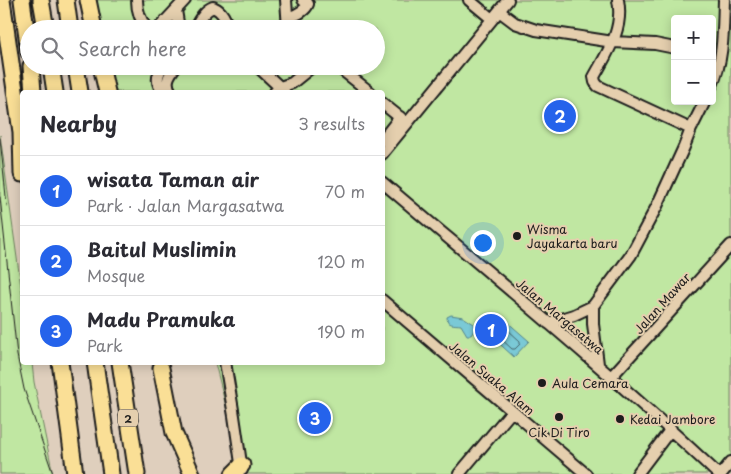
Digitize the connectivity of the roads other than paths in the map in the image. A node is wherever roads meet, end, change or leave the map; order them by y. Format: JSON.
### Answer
{"nodes":[{"id":1,"x":2,"y":0,"type":"edge"},
{"id":2,"x":22,"y":0,"type":"edge"},
{"id":3,"x":42,"y":0,"type":"edge"},
{"id":4,"x":66,"y":0,"type":"edge"},
{"id":5,"x":88,"y":0,"type":"edge"},
{"id":6,"x":136,"y":0,"type":"edge"},
{"id":7,"x":185,"y":0,"type":"edge"},
{"id":8,"x":286,"y":0,"type":"edge"},
{"id":9,"x":303,"y":0,"type":"edge"},
{"id":10,"x":469,"y":0,"type":"edge"},
{"id":11,"x":508,"y":0,"type":"edge"},
{"id":12,"x":618,"y":0,"type":"edge"},
{"id":13,"x":724,"y":0,"type":"edge"},
{"id":14,"x":176,"y":10,"type":"junction"},
{"id":15,"x":496,"y":15,"type":"junction"},
{"id":16,"x":25,"y":20,"type":"edge"},
{"id":17,"x":45,"y":20,"type":"edge"},
{"id":18,"x":69,"y":20,"type":"edge"},
{"id":19,"x":92,"y":20,"type":"edge"},
{"id":20,"x":141,"y":20,"type":"edge"},
{"id":21,"x":167,"y":20,"type":"edge"},
{"id":22,"x":178,"y":20,"type":"edge"},
{"id":23,"x":200,"y":20,"type":"edge"},
{"id":24,"x":226,"y":20,"type":"edge"},
{"id":25,"x":288,"y":20,"type":"edge"},
{"id":26,"x":293,"y":20,"type":"edge"},
{"id":27,"x":613,"y":42,"type":"junction"},
{"id":28,"x":671,"y":47,"type":"edge"},
{"id":29,"x":716,"y":58,"type":"edge"},
{"id":30,"x":31,"y":75,"type":"edge"},
{"id":31,"x":52,"y":75,"type":"edge"},
{"id":32,"x":77,"y":75,"type":"edge"},
{"id":33,"x":104,"y":75,"type":"edge"},
{"id":34,"x":158,"y":75,"type":"edge"},
{"id":35,"x":171,"y":75,"type":"edge"},
{"id":36,"x":267,"y":75,"type":"edge"},
{"id":37,"x":302,"y":75,"type":"edge"},
{"id":38,"x":348,"y":75,"type":"edge"},
{"id":39,"x":33,"y":90,"type":"edge"},
{"id":40,"x":55,"y":90,"type":"edge"},
{"id":41,"x":80,"y":90,"type":"edge"},
{"id":42,"x":107,"y":90,"type":"edge"},
{"id":43,"x":162,"y":90,"type":"edge"},
{"id":44,"x":170,"y":90,"type":"edge"},
{"id":45,"x":281,"y":90,"type":"edge"},
{"id":46,"x":283,"y":90,"type":"edge"},
{"id":47,"x":367,"y":90,"type":"edge"},
{"id":48,"x":385,"y":105,"type":"edge"},
{"id":49,"x":703,"y":105,"type":"edge"},
{"id":50,"x":403,"y":120,"type":"junction"},
{"id":51,"x":20,"y":125,"type":"edge"},
{"id":52,"x":690,"y":129,"type":"junction"},
{"id":53,"x":385,"y":137,"type":"edge"},
{"id":54,"x":385,"y":149,"type":"edge"},
{"id":55,"x":385,"y":185,"type":"edge"},
{"id":56,"x":731,"y":245,"type":"edge"},
{"id":57,"x":385,"y":303,"type":"edge"},
{"id":58,"x":593,"y":306,"type":"junction"},
{"id":59,"x":548,"y":323,"type":"junction"},
{"id":60,"x":598,"y":364,"type":"junction"},
{"id":61,"x":56,"y":365,"type":"edge"},
{"id":62,"x":60,"y":365,"type":"edge"},
{"id":63,"x":95,"y":365,"type":"edge"},
{"id":64,"x":120,"y":365,"type":"edge"},
{"id":65,"x":225,"y":365,"type":"edge"},
{"id":66,"x":161,"y":368,"type":"dead end"},
{"id":67,"x":611,"y":377,"type":"junction"},
{"id":68,"x":64,"y":396,"type":"junction"},
{"id":69,"x":512,"y":411,"type":"junction"},
{"id":70,"x":671,"y":430,"type":"junction"},
{"id":71,"x":731,"y":462,"type":"edge"},
{"id":72,"x":239,"y":471,"type":"edge"},
{"id":73,"x":75,"y":474,"type":"edge"},
{"id":74,"x":82,"y":474,"type":"edge"},
{"id":75,"x":111,"y":474,"type":"edge"},
{"id":76,"x":137,"y":474,"type":"edge"},
{"id":77,"x":192,"y":474,"type":"edge"},
{"id":78,"x":459,"y":474,"type":"edge"},
{"id":79,"x":586,"y":474,"type":"edge"},
{"id":80,"x":637,"y":474,"type":"edge"},
{"id":81,"x":719,"y":474,"type":"edge"}],
"edges":[{"from":1,"to":51,"type":"highway"},
{"from":2,"to":16,"type":"highway"},
{"from":3,"to":17,"type":"highway"},
{"from":4,"to":18,"type":"highway"},
{"from":5,"to":19,"type":"highway"},
{"from":6,"to":20,"type":"street"},
{"from":7,"to":14,"type":"street"},
{"from":8,"to":25,"type":"street"},
{"from":9,"to":26,"type":"street"},
{"from":10,"to":15,"type":"street"},
{"from":11,"to":15,"type":"street"},
{"from":12,"to":27,"type":"street"},
{"from":13,"to":29,"type":"street"},
{"from":14,"to":21,"type":"street"},
{"from":14,"to":22,"type":"street"},
{"from":15,"to":27,"type":"street"},
{"from":15,"to":50,"type":"street"},
{"from":23,"to":24,"type":"street"},
{"from":27,"to":28,"type":"street"},
{"from":27,"to":52,"type":"street"},
{"from":30,"to":39,"type":"highway"},
{"from":31,"to":40,"type":"highway"},
{"from":32,"to":41,"type":"highway"},
{"from":33,"to":42,"type":"highway"},
{"from":34,"to":43,"type":"street"},
{"from":35,"to":44,"type":"street"},
{"from":36,"to":45,"type":"street"},
{"from":37,"to":46,"type":"street"},
{"from":38,"to":47,"type":"street"},
{"from":48,"to":50,"type":"street"},
{"from":49,"to":52,"type":"street"},
{"from":50,"to":53,"type":"street"},
{"from":50,"to":54,"type":"street"},
{"from":52,"to":58,"type":"street"},
{"from":55,"to":59,"type":"street","name":"Jalan Margasatwa"},
{"from":56,"to":67,"type":"street","name":"Jalan Mawar"},
{"from":57,"to":69,"type":"street","name":"Jalan Suaka Alam"},
{"from":58,"to":59,"type":"street"},
{"from":58,"to":60,"type":"street"},
{"from":59,"to":60,"type":"street","name":"Jalan Margasatwa"},
{"from":60,"to":67,"type":"street","name":"Jalan Margasatwa"},
{"from":61,"to":68,"type":"highway"},
{"from":62,"to":68,"type":"highway"},
{"from":63,"to":75,"type":"highway","number":"2"},
{"from":64,"to":76,"type":"highway","number":"2"},
{"from":65,"to":72,"type":"street"},
{"from":66,"to":77,"type":"highway"},
{"from":67,"to":70,"type":"street","name":"Jalan Margasatwa"},
{"from":68,"to":73,"type":"highway"},
{"from":68,"to":74,"type":"highway"},
{"from":69,"to":78,"type":"street"},
{"from":69,"to":79,"type":"street","name":"Jalan Suaka Alam"},
{"from":70,"to":80,"type":"street"},
{"from":70,"to":81,"type":"street","name":"Jalan Margasatwa"},
{"from":71,"to":81,"type":"street"}]}
